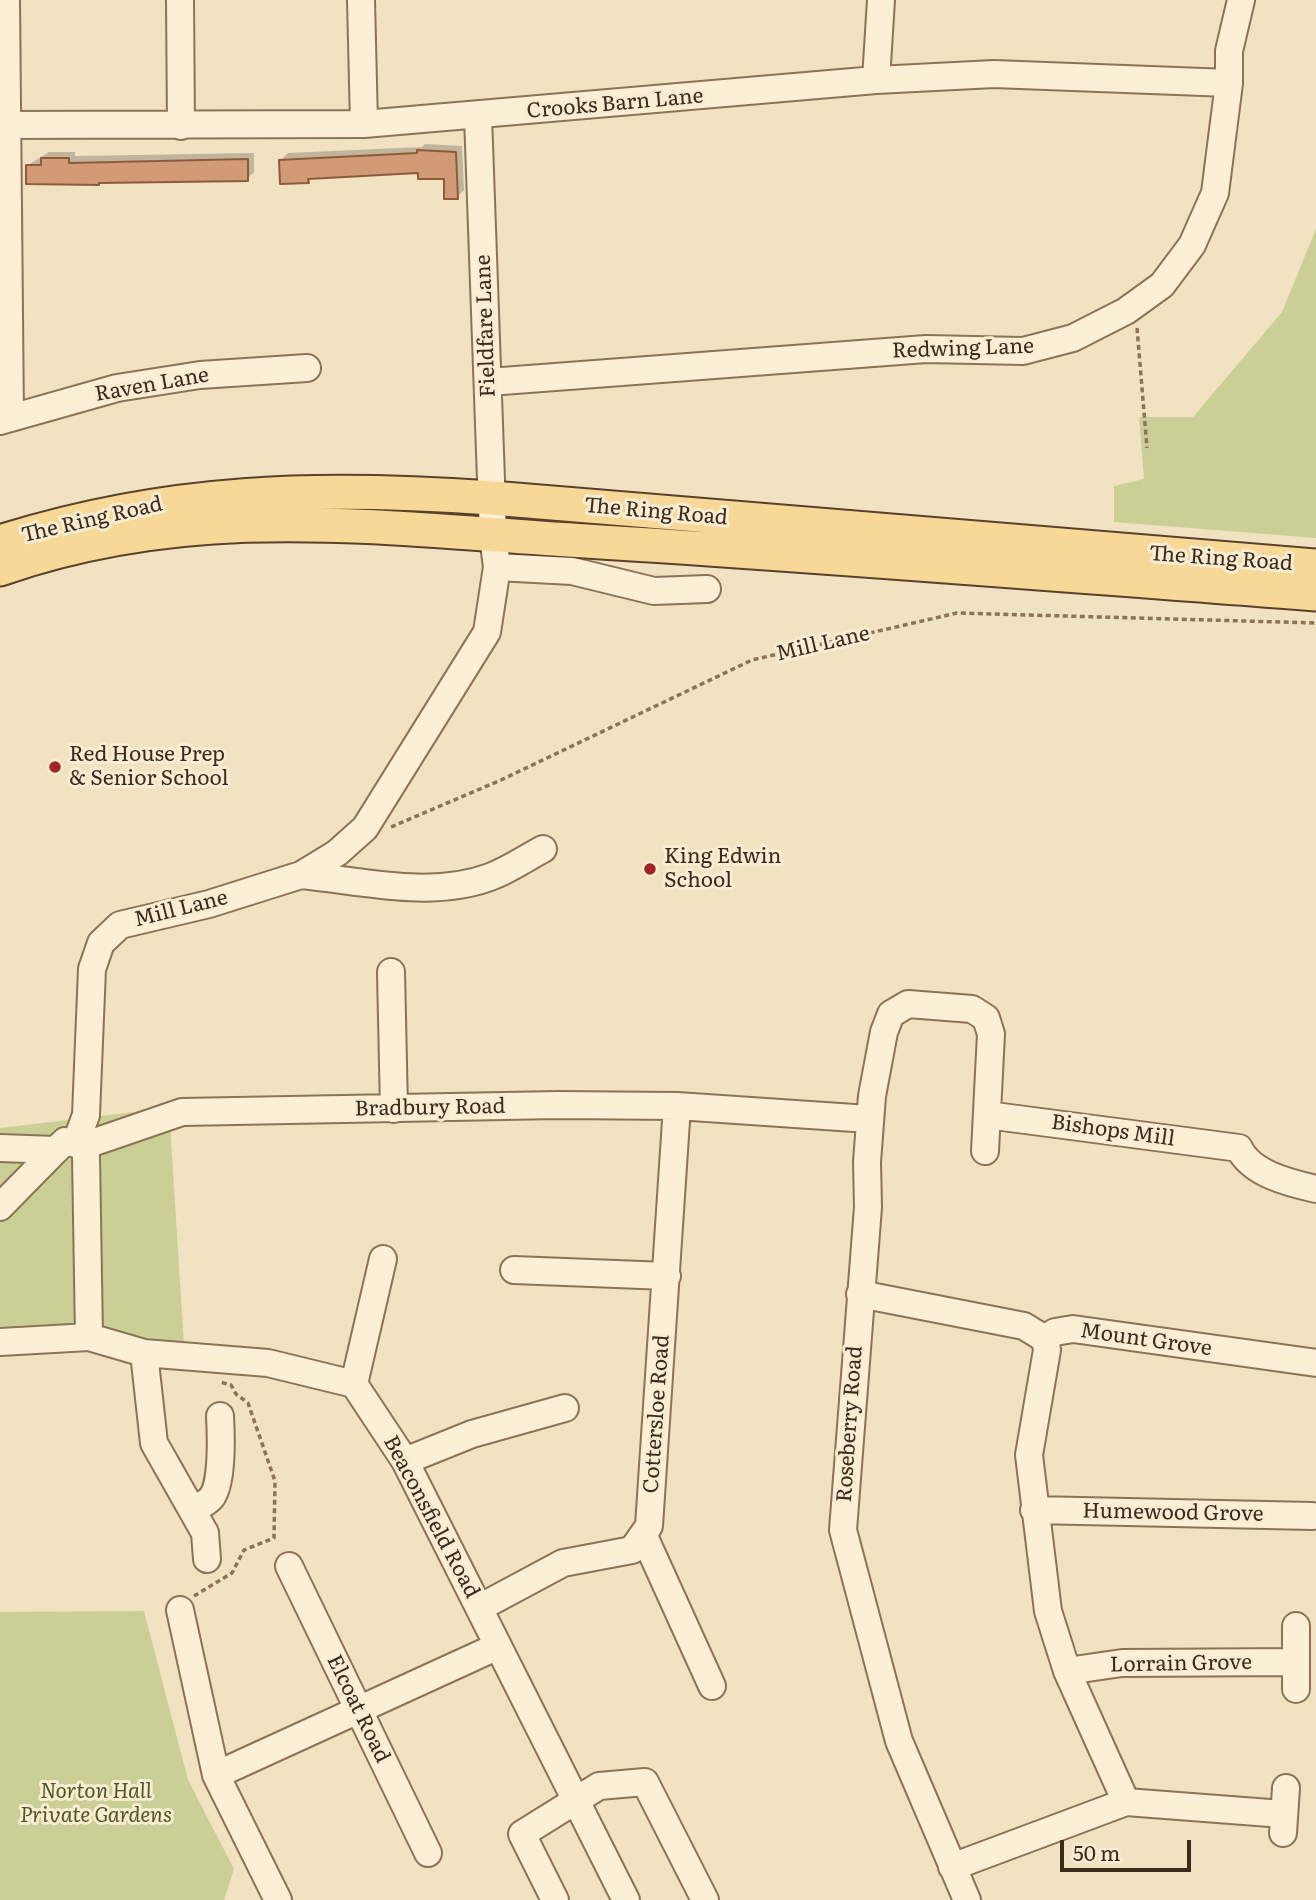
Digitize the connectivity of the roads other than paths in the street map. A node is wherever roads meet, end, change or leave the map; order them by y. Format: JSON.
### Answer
{"nodes":[{"id":1,"x":6,"y":0,"type":"edge"},
{"id":2,"x":180,"y":0,"type":"edge"},
{"id":3,"x":361,"y":0,"type":"edge"},
{"id":4,"x":881,"y":0,"type":"edge"},
{"id":5,"x":1241,"y":0,"type":"edge"},
{"id":6,"x":876,"y":80,"type":"junction"},
{"id":7,"x":1229,"y":83,"type":"junction"},
{"id":8,"x":478,"y":116,"type":"junction"},
{"id":9,"x":364,"y":124,"type":"junction"},
{"id":10,"x":3,"y":125,"type":"edge"},
{"id":11,"x":181,"y":126,"type":"junction"},
{"id":12,"x":307,"y":368,"type":"dead end"},
{"id":13,"x":489,"y":382,"type":"junction"},
{"id":14,"x":5,"y":419,"type":"edge"},
{"id":15,"x":492,"y":498,"type":"junction"},
{"id":16,"x":0,"y":542,"type":"edge"},
{"id":17,"x":495,"y":551,"type":"junction"},
{"id":18,"x":1316,"y":566,"type":"edge"},
{"id":19,"x":0,"y":569,"type":"edge"},
{"id":20,"x":707,"y":589,"type":"dead end"},
{"id":21,"x":1316,"y":594,"type":"edge"},
{"id":22,"x":543,"y":849,"type":"dead end"},
{"id":23,"x":301,"y":875,"type":"junction"},
{"id":24,"x":391,"y":972,"type":"dead end"},
{"id":25,"x":677,"y":1106,"type":"junction"},
{"id":26,"x":394,"y":1109,"type":"junction"},
{"id":27,"x":987,"y":1115,"type":"junction"},
{"id":28,"x":869,"y":1119,"type":"junction"},
{"id":29,"x":72,"y":1146,"type":"junction"},
{"id":30,"x":0,"y":1148,"type":"edge"},
{"id":31,"x":985,"y":1151,"type":"dead end"},
{"id":32,"x":1316,"y":1189,"type":"edge"},
{"id":33,"x":0,"y":1207,"type":"edge"},
{"id":34,"x":383,"y":1259,"type":"dead end"},
{"id":35,"x":514,"y":1270,"type":"dead end"},
{"id":36,"x":667,"y":1276,"type":"junction"},
{"id":37,"x":860,"y":1294,"type":"junction"},
{"id":38,"x":89,"y":1337,"type":"junction"},
{"id":39,"x":1045,"y":1339,"type":"junction"},
{"id":40,"x":0,"y":1342,"type":"edge"},
{"id":41,"x":144,"y":1353,"type":"junction"},
{"id":42,"x":1316,"y":1363,"type":"edge"},
{"id":43,"x":354,"y":1384,"type":"junction"},
{"id":44,"x":565,"y":1408,"type":"dead end"},
{"id":45,"x":220,"y":1416,"type":"dead end"},
{"id":46,"x":405,"y":1461,"type":"junction"},
{"id":47,"x":192,"y":1510,"type":"junction"},
{"id":48,"x":1034,"y":1510,"type":"junction"},
{"id":49,"x":1312,"y":1516,"type":"dead end"},
{"id":50,"x":644,"y":1536,"type":"junction"},
{"id":51,"x":208,"y":1559,"type":"dead end"},
{"id":52,"x":289,"y":1566,"type":"dead end"},
{"id":53,"x":479,"y":1608,"type":"junction"},
{"id":54,"x":180,"y":1610,"type":"dead end"},
{"id":55,"x":1296,"y":1626,"type":"dead end"},
{"id":56,"x":496,"y":1647,"type":"junction"},
{"id":57,"x":1296,"y":1662,"type":"junction"},
{"id":58,"x":1067,"y":1671,"type":"junction"},
{"id":59,"x":712,"y":1686,"type":"dead end"},
{"id":60,"x":1296,"y":1689,"type":"dead end"},
{"id":61,"x":358,"y":1710,"type":"junction"},
{"id":62,"x":216,"y":1775,"type":"junction"},
{"id":63,"x":1286,"y":1788,"type":"dead end"},
{"id":64,"x":575,"y":1801,"type":"junction"},
{"id":65,"x":1126,"y":1802,"type":"junction"},
{"id":66,"x":428,"y":1853,"type":"dead end"},
{"id":67,"x":952,"y":1867,"type":"junction"},
{"id":68,"x":278,"y":1900,"type":"edge"},
{"id":69,"x":555,"y":1900,"type":"edge"},
{"id":70,"x":626,"y":1900,"type":"edge"},
{"id":71,"x":705,"y":1900,"type":"edge"},
{"id":72,"x":967,"y":1900,"type":"edge"}],
"edges":[{"from":1,"to":10,"type":"street"},
{"from":2,"to":11,"type":"street"},
{"from":3,"to":9,"type":"street"},
{"from":4,"to":6,"type":"street"},
{"from":5,"to":7,"type":"street","name":"Redwing Lane"},
{"from":6,"to":7,"type":"street","name":"Crooks Barn Lane"},
{"from":6,"to":8,"type":"street","name":"Crooks Barn Lane"},
{"from":7,"to":13,"type":"street","name":"Redwing Lane"},
{"from":8,"to":9,"type":"street","name":"Crooks Barn Lane"},
{"from":8,"to":13,"type":"street","name":"Fieldfare Lane"},
{"from":9,"to":11,"type":"street","name":"Crooks Barn Lane"},
{"from":10,"to":11,"type":"street","name":"Crooks Barn Lane"},
{"from":10,"to":14,"type":"street"},
{"from":12,"to":14,"type":"street","name":"Raven Lane"},
{"from":13,"to":15,"type":"street","name":"Fieldfare Lane"},
{"from":15,"to":16,"type":"main road","name":"The Ring Road"},
{"from":15,"to":17,"type":"street","name":"Fieldfare Lane"},
{"from":15,"to":18,"type":"main road","name":"The Ring Road"},
{"from":17,"to":19,"type":"main road","name":"The Ring Road"},
{"from":17,"to":20,"type":"street"},
{"from":17,"to":21,"type":"main road","name":"The Ring Road"},
{"from":17,"to":23,"type":"street","name":"Fieldfare Lane"},
{"from":22,"to":23,"type":"street"},
{"from":23,"to":29,"type":"street","name":"Mill Lane"},
{"from":24,"to":26,"type":"street"},
{"from":25,"to":26,"type":"street","name":"Bradbury Road"},
{"from":25,"to":28,"type":"street","name":"Bradbury Road"},
{"from":25,"to":36,"type":"street","name":"Cottersloe Road"},
{"from":26,"to":29,"type":"street","name":"Bradbury Road"},
{"from":27,"to":28,"type":"street","name":"Roseberry Road"},
{"from":27,"to":31,"type":"street"},
{"from":27,"to":32,"type":"street","name":"Bishops Mill"},
{"from":28,"to":37,"type":"street","name":"Roseberry Road"},
{"from":29,"to":30,"type":"street","name":"Bradbury Road"},
{"from":29,"to":33,"type":"street"},
{"from":29,"to":38,"type":"street","name":"Mill Lane"},
{"from":34,"to":43,"type":"street"},
{"from":35,"to":36,"type":"street"},
{"from":36,"to":50,"type":"street","name":"Cottersloe Road"},
{"from":37,"to":39,"type":"street"},
{"from":37,"to":67,"type":"street","name":"Roseberry Road"},
{"from":38,"to":40,"type":"street"},
{"from":38,"to":41,"type":"street"},
{"from":39,"to":42,"type":"street","name":"Mount Grove"},
{"from":39,"to":48,"type":"street"},
{"from":41,"to":43,"type":"street"},
{"from":41,"to":47,"type":"street"},
{"from":43,"to":46,"type":"street","name":"Beaconsfield Road"},
{"from":44,"to":46,"type":"street"},
{"from":45,"to":47,"type":"street"},
{"from":46,"to":53,"type":"street","name":"Beaconsfield Road"},
{"from":47,"to":51,"type":"street"},
{"from":48,"to":49,"type":"street","name":"Humewood Grove"},
{"from":48,"to":58,"type":"street"},
{"from":50,"to":53,"type":"street"},
{"from":50,"to":59,"type":"street"},
{"from":52,"to":61,"type":"street","name":"Elcoat Road"},
{"from":53,"to":56,"type":"street","name":"Beaconsfield Road"},
{"from":54,"to":62,"type":"street"},
{"from":55,"to":57,"type":"street"},
{"from":56,"to":61,"type":"street"},
{"from":56,"to":64,"type":"street","name":"Beaconsfield Road"},
{"from":57,"to":58,"type":"street","name":"Lorrain Grove"},
{"from":57,"to":60,"type":"street"},
{"from":58,"to":65,"type":"street"},
{"from":61,"to":62,"type":"street"},
{"from":61,"to":66,"type":"street","name":"Elcoat Road"},
{"from":62,"to":68,"type":"street"},
{"from":63,"to":65,"type":"street"},
{"from":64,"to":69,"type":"street"},
{"from":64,"to":70,"type":"street","name":"Beaconsfield Road"},
{"from":64,"to":71,"type":"street"},
{"from":65,"to":67,"type":"street"},
{"from":67,"to":72,"type":"street","name":"Roseberry Road"}]}
